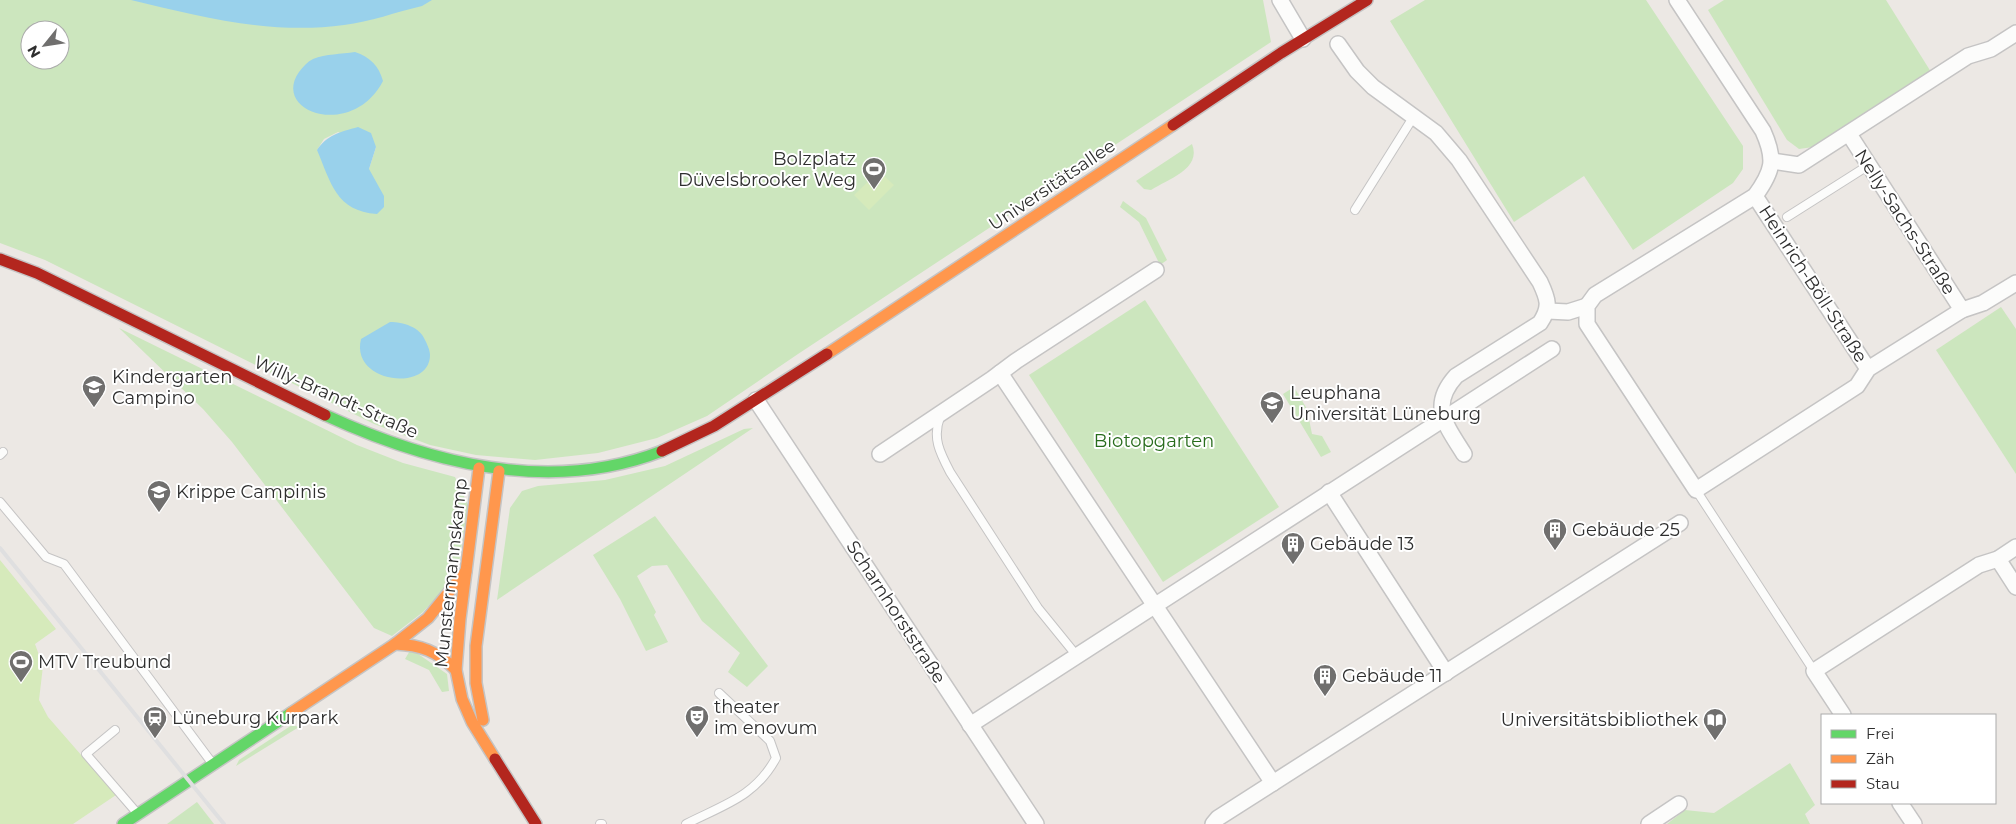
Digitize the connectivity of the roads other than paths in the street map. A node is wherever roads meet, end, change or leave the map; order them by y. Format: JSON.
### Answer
{"nodes":[{"id":1,"x":1280,"y":0,"type":"edge"},
{"id":2,"x":1367,"y":0,"type":"edge"},
{"id":3,"x":1677,"y":0,"type":"edge"},
{"id":4,"x":2016,"y":33,"type":"edge"},
{"id":5,"x":1331,"y":35,"type":"junction"},
{"id":6,"x":1303,"y":39,"type":"junction"},
{"id":7,"x":1414,"y":115,"type":"junction"},
{"id":8,"x":1849,"y":134,"type":"junction"},
{"id":9,"x":1772,"y":161,"type":"junction"},
{"id":10,"x":1869,"y":165,"type":"junction"},
{"id":11,"x":1755,"y":196,"type":"junction"},
{"id":12,"x":1355,"y":210,"type":"dead end"},
{"id":13,"x":1788,"y":217,"type":"dead end"},
{"id":14,"x":0,"y":259,"type":"edge"},
{"id":15,"x":1156,"y":270,"type":"dead end"},
{"id":16,"x":2016,"y":283,"type":"edge"},
{"id":17,"x":1587,"y":306,"type":"junction"},
{"id":18,"x":1962,"y":310,"type":"junction"},
{"id":19,"x":1548,"y":311,"type":"junction"},
{"id":20,"x":1552,"y":349,"type":"dead end"},
{"id":21,"x":1868,"y":369,"type":"junction"},
{"id":22,"x":1000,"y":373,"type":"junction"},
{"id":23,"x":756,"y":400,"type":"junction"},
{"id":24,"x":941,"y":414,"type":"junction"},
{"id":25,"x":1443,"y":419,"type":"junction"},
{"id":26,"x":880,"y":454,"type":"dead end"},
{"id":27,"x":1464,"y":454,"type":"dead end"},
{"id":28,"x":479,"y":468,"type":"junction"},
{"id":29,"x":499,"y":471,"type":"junction"},
{"id":30,"x":1696,"y":490,"type":"junction"},
{"id":31,"x":1329,"y":492,"type":"junction"},
{"id":32,"x":0,"y":502,"type":"edge"},
{"id":33,"x":1680,"y":523,"type":"dead end"},
{"id":34,"x":2016,"y":547,"type":"edge"},
{"id":35,"x":1998,"y":559,"type":"junction"},
{"id":36,"x":466,"y":571,"type":"junction"},
{"id":37,"x":2016,"y":587,"type":"edge"},
{"id":38,"x":1155,"y":606,"type":"junction"},
{"id":39,"x":428,"y":618,"type":"junction"},
{"id":40,"x":478,"y":621,"type":"junction"},
{"id":41,"x":454,"y":622,"type":"junction"},
{"id":42,"x":431,"y":632,"type":"dead end"},
{"id":43,"x":395,"y":644,"type":"junction"},
{"id":44,"x":1076,"y":656,"type":"junction"},
{"id":45,"x":456,"y":670,"type":"junction"},
{"id":46,"x":1814,"y":671,"type":"junction"},
{"id":47,"x":1446,"y":673,"type":"junction"},
{"id":48,"x":719,"y":694,"type":"dead end"},
{"id":49,"x":1842,"y":714,"type":"edge"},
{"id":50,"x":970,"y":725,"type":"junction"},
{"id":51,"x":115,"y":730,"type":"dead end"},
{"id":52,"x":497,"y":761,"type":"junction"},
{"id":53,"x":213,"y":764,"type":"junction"},
{"id":54,"x":1272,"y":784,"type":"junction"},
{"id":55,"x":1679,"y":804,"type":"dead end"},
{"id":56,"x":1901,"y":804,"type":"edge"},
{"id":57,"x":138,"y":814,"type":"junction"},
{"id":58,"x":123,"y":824,"type":"edge"},
{"id":59,"x":536,"y":824,"type":"edge"},
{"id":60,"x":686,"y":824,"type":"edge"},
{"id":61,"x":1036,"y":824,"type":"edge"},
{"id":62,"x":1213,"y":824,"type":"edge"},
{"id":63,"x":1649,"y":824,"type":"edge"},
{"id":64,"x":1914,"y":824,"type":"edge"}],
"edges":[{"from":1,"to":6,"type":"street"},
{"from":2,"to":5,"type":"main road","name":"Universitätsallee"},
{"from":3,"to":9,"type":"street"},
{"from":4,"to":8,"type":"street","name":"Nelly-Sachs-Straße"},
{"from":5,"to":6,"type":"main road","name":"Universitätsallee"},
{"from":5,"to":7,"type":"street"},
{"from":6,"to":23,"type":"main road","name":"Universitätsallee"},
{"from":7,"to":12,"type":"lane"},
{"from":7,"to":19,"type":"street"},
{"from":8,"to":9,"type":"street","name":"Nelly-Sachs-Straße"},
{"from":8,"to":10,"type":"street","name":"Nelly-Sachs-Straße"},
{"from":9,"to":11,"type":"street","name":"Heinrich-Böll-Straße"},
{"from":10,"to":13,"type":"lane"},
{"from":10,"to":18,"type":"street","name":"Nelly-Sachs-Straße"},
{"from":11,"to":17,"type":"street","name":"Heinrich-Böll-Straße"},
{"from":11,"to":21,"type":"street","name":"Heinrich-Böll-Straße"},
{"from":14,"to":28,"type":"main road","name":"Willy-Brandt-Straße"},
{"from":15,"to":22,"type":"street"},
{"from":16,"to":18,"type":"street","name":"Nelly-Sachs-Straße"},
{"from":17,"to":19,"type":"street"},
{"from":17,"to":30,"type":"street"},
{"from":18,"to":21,"type":"street","name":"Nelly-Sachs-Straße"},
{"from":19,"to":25,"type":"street"},
{"from":20,"to":25,"type":"street"},
{"from":21,"to":30,"type":"street","name":"Heinrich-Böll-Straße"},
{"from":22,"to":24,"type":"street"},
{"from":22,"to":38,"type":"street"},
{"from":23,"to":29,"type":"main road","name":"Willy-Brandt-Straße"},
{"from":23,"to":50,"type":"street","name":"Scharnhorststraße"},
{"from":24,"to":26,"type":"street"},
{"from":24,"to":44,"type":"lane"},
{"from":25,"to":27,"type":"street"},
{"from":25,"to":31,"type":"street"},
{"from":28,"to":29,"type":"main road","name":"Willy-Brandt-Straße"},
{"from":28,"to":36,"type":"main road","name":"Munstermannskamp"},
{"from":29,"to":40,"type":"main road","name":"Munstermannskamp"},
{"from":30,"to":46,"type":"lane"},
{"from":31,"to":38,"type":"street"},
{"from":31,"to":47,"type":"street"},
{"from":32,"to":53,"type":"lane"},
{"from":33,"to":47,"type":"street"},
{"from":34,"to":35,"type":"street"},
{"from":35,"to":37,"type":"street"},
{"from":35,"to":46,"type":"street"},
{"from":36,"to":39,"type":"main road"},
{"from":36,"to":41,"type":"main road","name":"Munstermannskamp"},
{"from":38,"to":44,"type":"street"},
{"from":38,"to":54,"type":"street"},
{"from":39,"to":41,"type":"main road"},
{"from":39,"to":43,"type":"main road"},
{"from":40,"to":41,"type":"street"},
{"from":40,"to":52,"type":"main road","name":"Munstermannskamp"},
{"from":41,"to":45,"type":"main road","name":"Munstermannskamp"},
{"from":42,"to":43,"type":"main road"},
{"from":43,"to":45,"type":"main road"},
{"from":43,"to":53,"type":"main road"},
{"from":44,"to":50,"type":"street"},
{"from":45,"to":52,"type":"main road","name":"Munstermannskamp"},
{"from":46,"to":49,"type":"street"},
{"from":47,"to":54,"type":"street"},
{"from":48,"to":60,"type":"lane"},
{"from":50,"to":61,"type":"street","name":"Scharnhorststraße"},
{"from":51,"to":57,"type":"lane"},
{"from":52,"to":59,"type":"main road","name":"Munstermannskamp"},
{"from":53,"to":57,"type":"main road"},
{"from":54,"to":62,"type":"street"},
{"from":55,"to":63,"type":"street"},
{"from":56,"to":64,"type":"street"},
{"from":57,"to":58,"type":"main road"}]}
